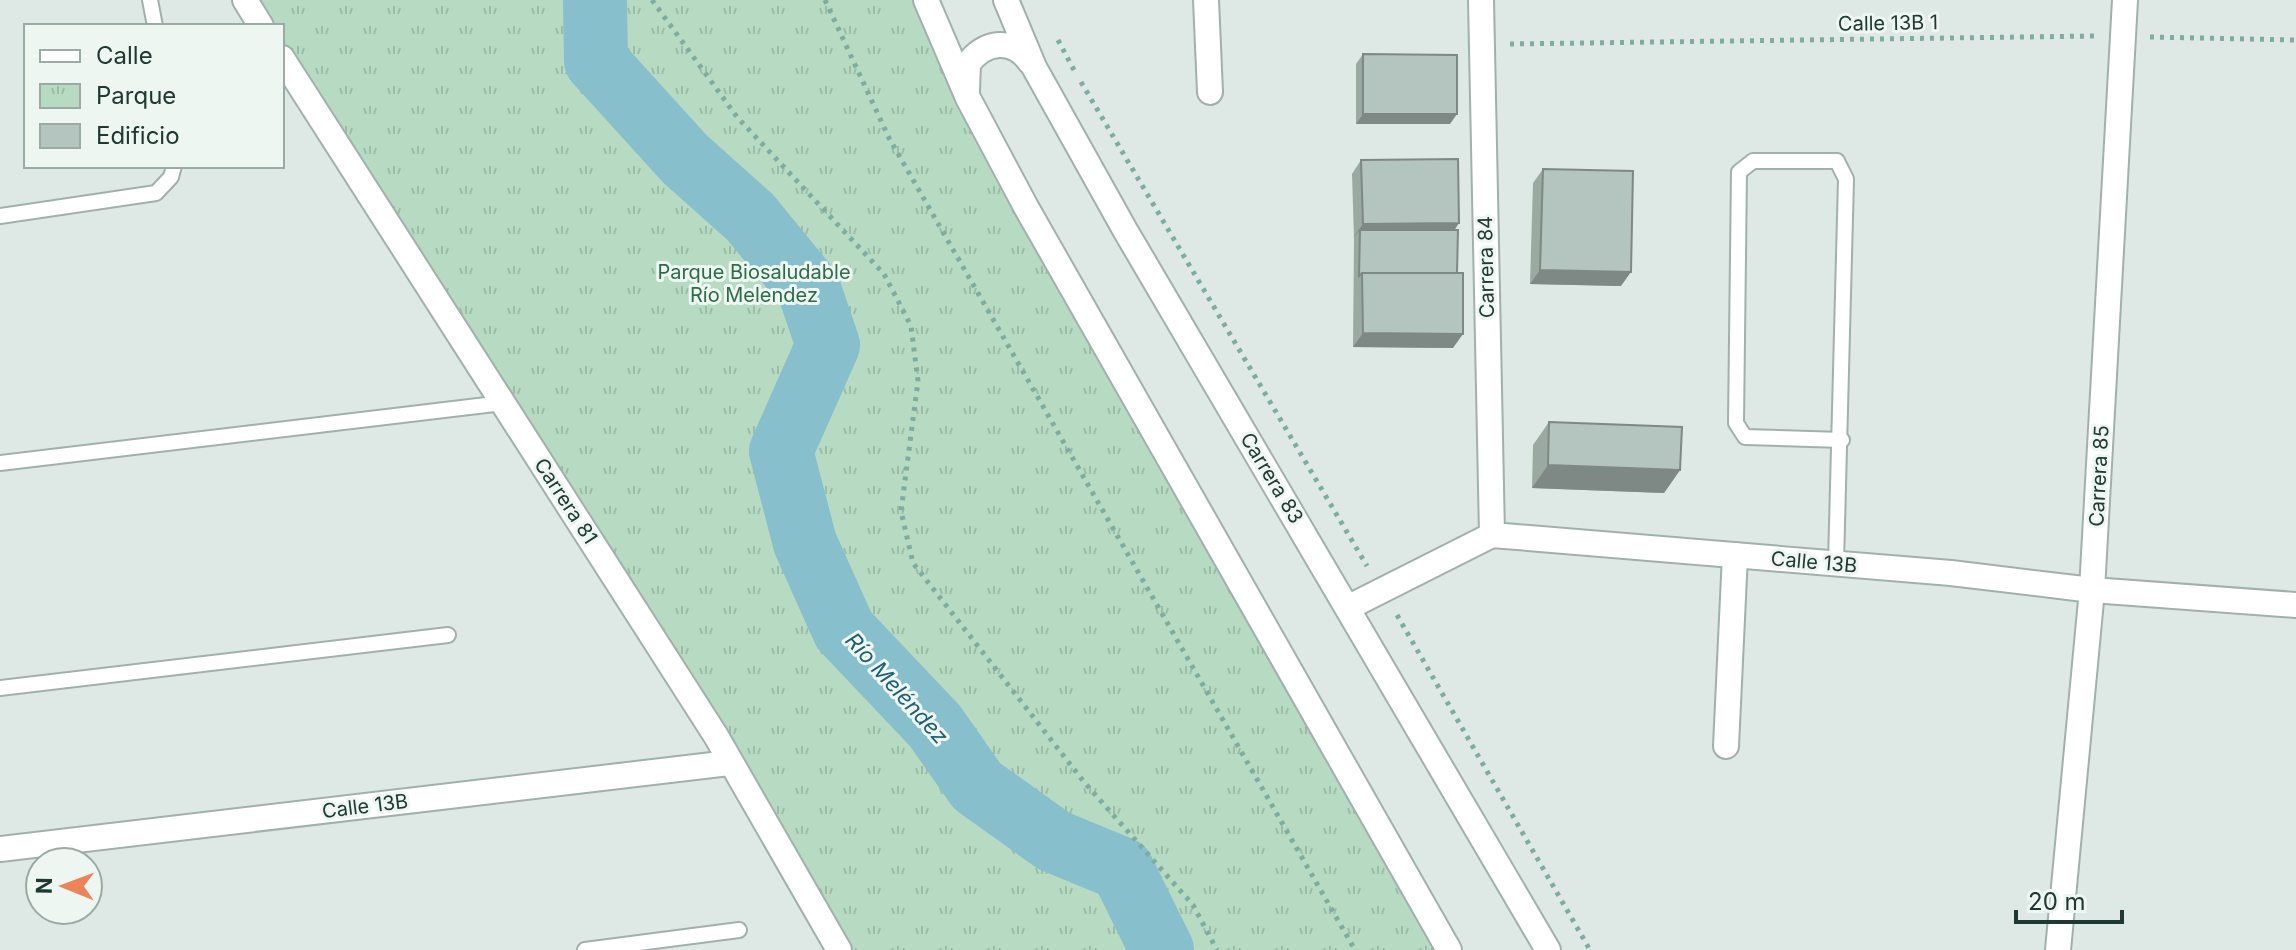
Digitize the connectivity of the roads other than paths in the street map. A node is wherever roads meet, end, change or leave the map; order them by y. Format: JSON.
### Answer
{"nodes":[{"id":1,"x":150,"y":0,"type":"edge"},
{"id":2,"x":245,"y":0,"type":"edge"},
{"id":3,"x":926,"y":0,"type":"edge"},
{"id":4,"x":1006,"y":0,"type":"edge"},
{"id":5,"x":1206,"y":0,"type":"edge"},
{"id":6,"x":1481,"y":0,"type":"edge"},
{"id":7,"x":2125,"y":0,"type":"edge"},
{"id":8,"x":155,"y":24,"type":"edge"},
{"id":9,"x":260,"y":24,"type":"edge"},
{"id":10,"x":284,"y":61,"type":"edge"},
{"id":11,"x":1034,"y":67,"type":"junction"},
{"id":12,"x":1210,"y":92,"type":"dead end"},
{"id":13,"x":968,"y":98,"type":"junction"},
{"id":14,"x":173,"y":168,"type":"edge"},
{"id":15,"x":0,"y":216,"type":"edge"},
{"id":16,"x":503,"y":403,"type":"junction"},
{"id":17,"x":1842,"y":440,"type":"junction"},
{"id":18,"x":0,"y":463,"type":"edge"},
{"id":19,"x":1492,"y":535,"type":"junction"},
{"id":20,"x":1735,"y":555,"type":"junction"},
{"id":21,"x":1836,"y":563,"type":"junction"},
{"id":22,"x":2092,"y":590,"type":"junction"},
{"id":23,"x":2296,"y":605,"type":"edge"},
{"id":24,"x":1349,"y":607,"type":"junction"},
{"id":25,"x":448,"y":635,"type":"dead end"},
{"id":26,"x":0,"y":688,"type":"edge"},
{"id":27,"x":1726,"y":746,"type":"dead end"},
{"id":28,"x":729,"y":763,"type":"junction"},
{"id":29,"x":0,"y":849,"type":"edge"},
{"id":30,"x":739,"y":930,"type":"dead end"},
{"id":31,"x":585,"y":950,"type":"edge"},
{"id":32,"x":839,"y":950,"type":"edge"},
{"id":33,"x":1449,"y":950,"type":"edge"},
{"id":34,"x":1548,"y":950,"type":"edge"},
{"id":35,"x":2058,"y":950,"type":"edge"}],
"edges":[{"from":1,"to":8,"type":"lane"},
{"from":2,"to":9,"type":"street"},
{"from":3,"to":13,"type":"street"},
{"from":4,"to":11,"type":"street","name":"Carrera 83"},
{"from":5,"to":12,"type":"street"},
{"from":6,"to":19,"type":"street","name":"Carrera 84"},
{"from":7,"to":22,"type":"street","name":"Carrera 85"},
{"from":10,"to":16,"type":"street","name":"Carrera 81"},
{"from":11,"to":13,"type":"street"},
{"from":11,"to":24,"type":"street","name":"Carrera 83"},
{"from":13,"to":33,"type":"street"},
{"from":14,"to":15,"type":"lane"},
{"from":16,"to":18,"type":"lane"},
{"from":16,"to":28,"type":"street","name":"Carrera 81"},
{"from":17,"to":17,"type":"lane"},
{"from":17,"to":21,"type":"lane"},
{"from":19,"to":20,"type":"street","name":"Calle 13B"},
{"from":19,"to":24,"type":"street"},
{"from":20,"to":21,"type":"street","name":"Calle 13B"},
{"from":20,"to":27,"type":"street"},
{"from":21,"to":22,"type":"street","name":"Calle 13B"},
{"from":22,"to":23,"type":"street","name":"Calle 13B"},
{"from":22,"to":35,"type":"street","name":"Carrera 85"},
{"from":24,"to":34,"type":"street","name":"Carrera 83"},
{"from":25,"to":26,"type":"lane"},
{"from":28,"to":29,"type":"street","name":"Calle 13B"},
{"from":28,"to":32,"type":"street","name":"Carrera 81"},
{"from":30,"to":31,"type":"lane"}]}
